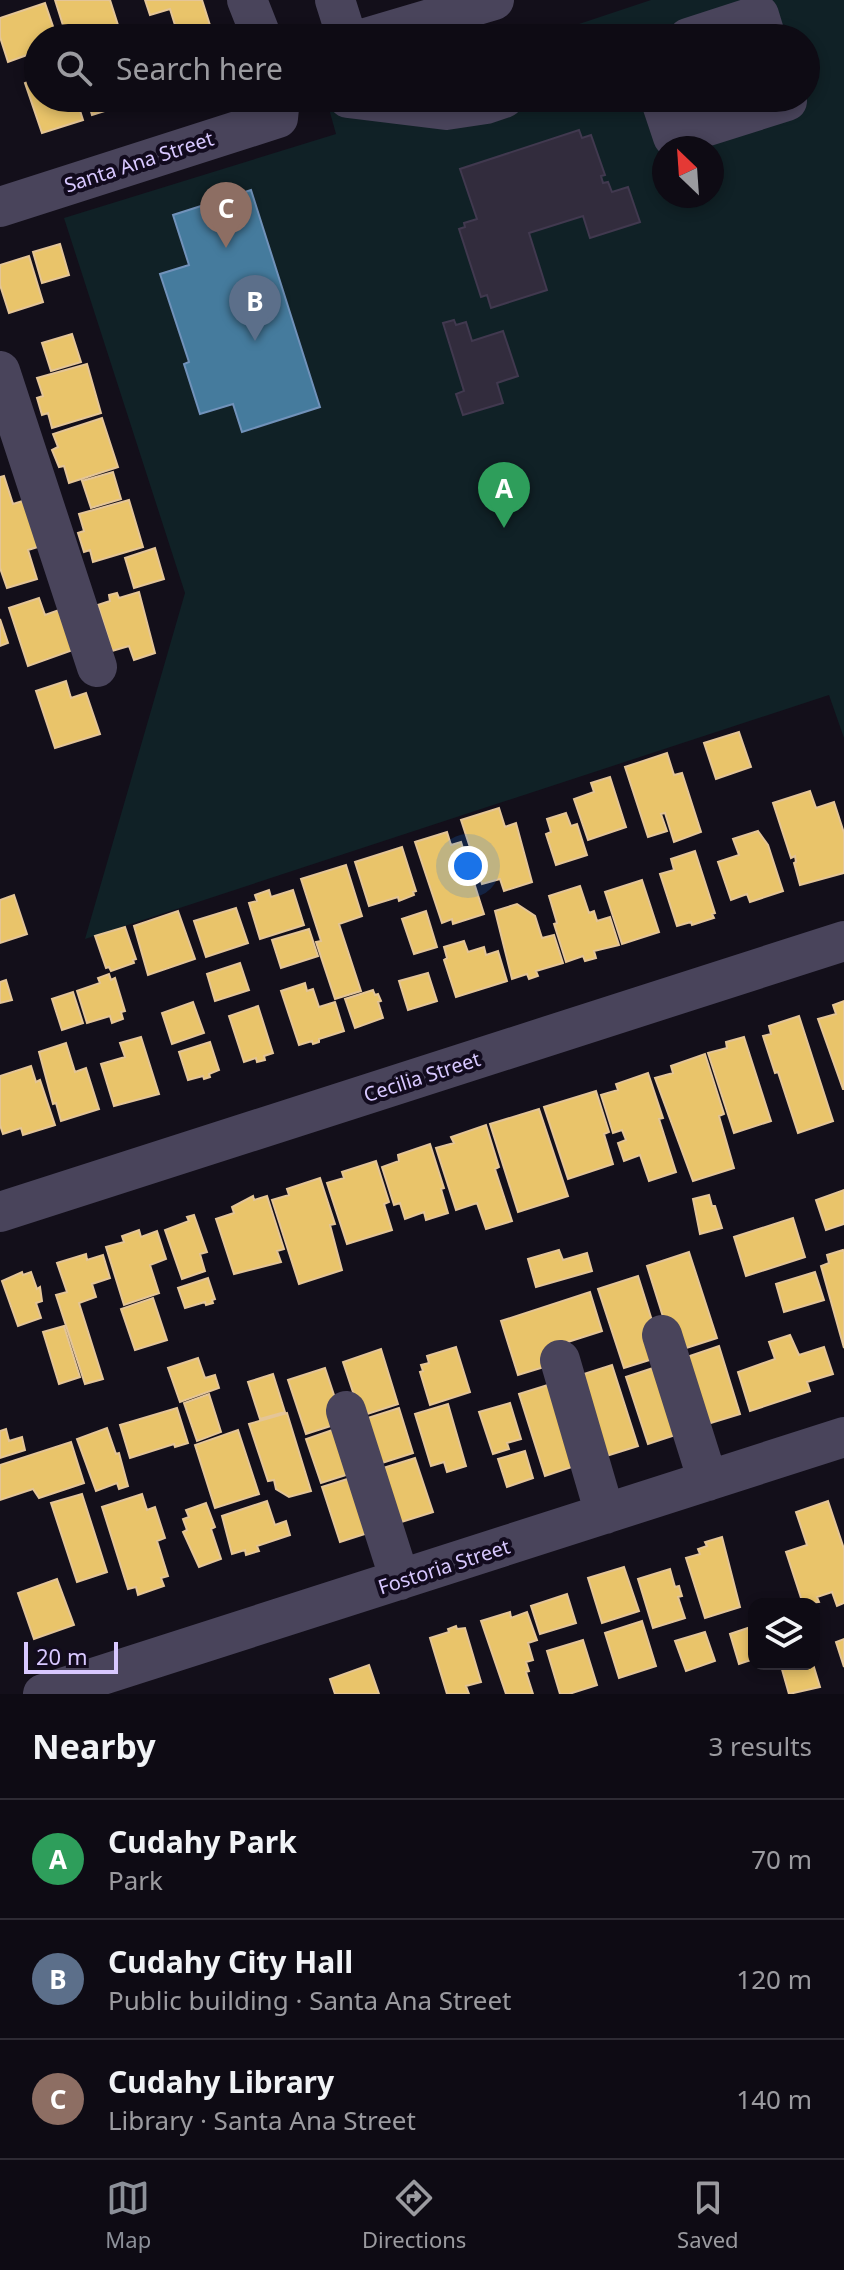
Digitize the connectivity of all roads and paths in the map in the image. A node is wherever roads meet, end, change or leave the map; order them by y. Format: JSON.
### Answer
{"nodes":[{"id":1,"x":247,"y":0,"type":"edge"},
{"id":2,"x":335,"y":0,"type":"edge"},
{"id":3,"x":494,"y":0,"type":"edge"},
{"id":4,"x":256,"y":24,"type":"edge"},
{"id":5,"x":343,"y":24,"type":"edge"},
{"id":6,"x":413,"y":24,"type":"edge"},
{"id":7,"x":731,"y":24,"type":"edge"},
{"id":8,"x":762,"y":24,"type":"edge"},
{"id":9,"x":259,"y":112,"type":"edge"},
{"id":10,"x":665,"y":112,"type":"edge"},
{"id":11,"x":752,"y":112,"type":"edge"},
{"id":12,"x":0,"y":207,"type":"edge"},
{"id":13,"x":0,"y":371,"type":"edge"},
{"id":14,"x":97,"y":667,"type":"dead end"},
{"id":15,"x":844,"y":941,"type":"edge"},
{"id":16,"x":0,"y":1212,"type":"edge"},
{"id":17,"x":662,"y":1335,"type":"dead end"},
{"id":18,"x":560,"y":1360,"type":"dead end"},
{"id":19,"x":346,"y":1411,"type":"dead end"},
{"id":20,"x":844,"y":1437,"type":"edge"},
{"id":21,"x":708,"y":1481,"type":"junction"},
{"id":22,"x":605,"y":1514,"type":"junction"},
{"id":23,"x":400,"y":1580,"type":"junction"},
{"id":24,"x":43,"y":1694,"type":"edge"}],
"edges":[{"from":1,"to":4,"type":"street"},
{"from":2,"to":5,"type":"street"},
{"from":3,"to":6,"type":"street"},
{"from":7,"to":8,"type":"street"},
{"from":9,"to":12,"type":"street","name":"Santa Ana Street"},
{"from":10,"to":11,"type":"street"},
{"from":13,"to":14,"type":"street"},
{"from":15,"to":16,"type":"street","name":"Cecilia Street"},
{"from":17,"to":21,"type":"street"},
{"from":18,"to":22,"type":"street"},
{"from":19,"to":23,"type":"street"},
{"from":20,"to":21,"type":"street","name":"Fostoria Street"},
{"from":21,"to":22,"type":"street","name":"Fostoria Street"},
{"from":22,"to":23,"type":"street","name":"Fostoria Street"},
{"from":23,"to":24,"type":"street","name":"Fostoria Street"}]}
